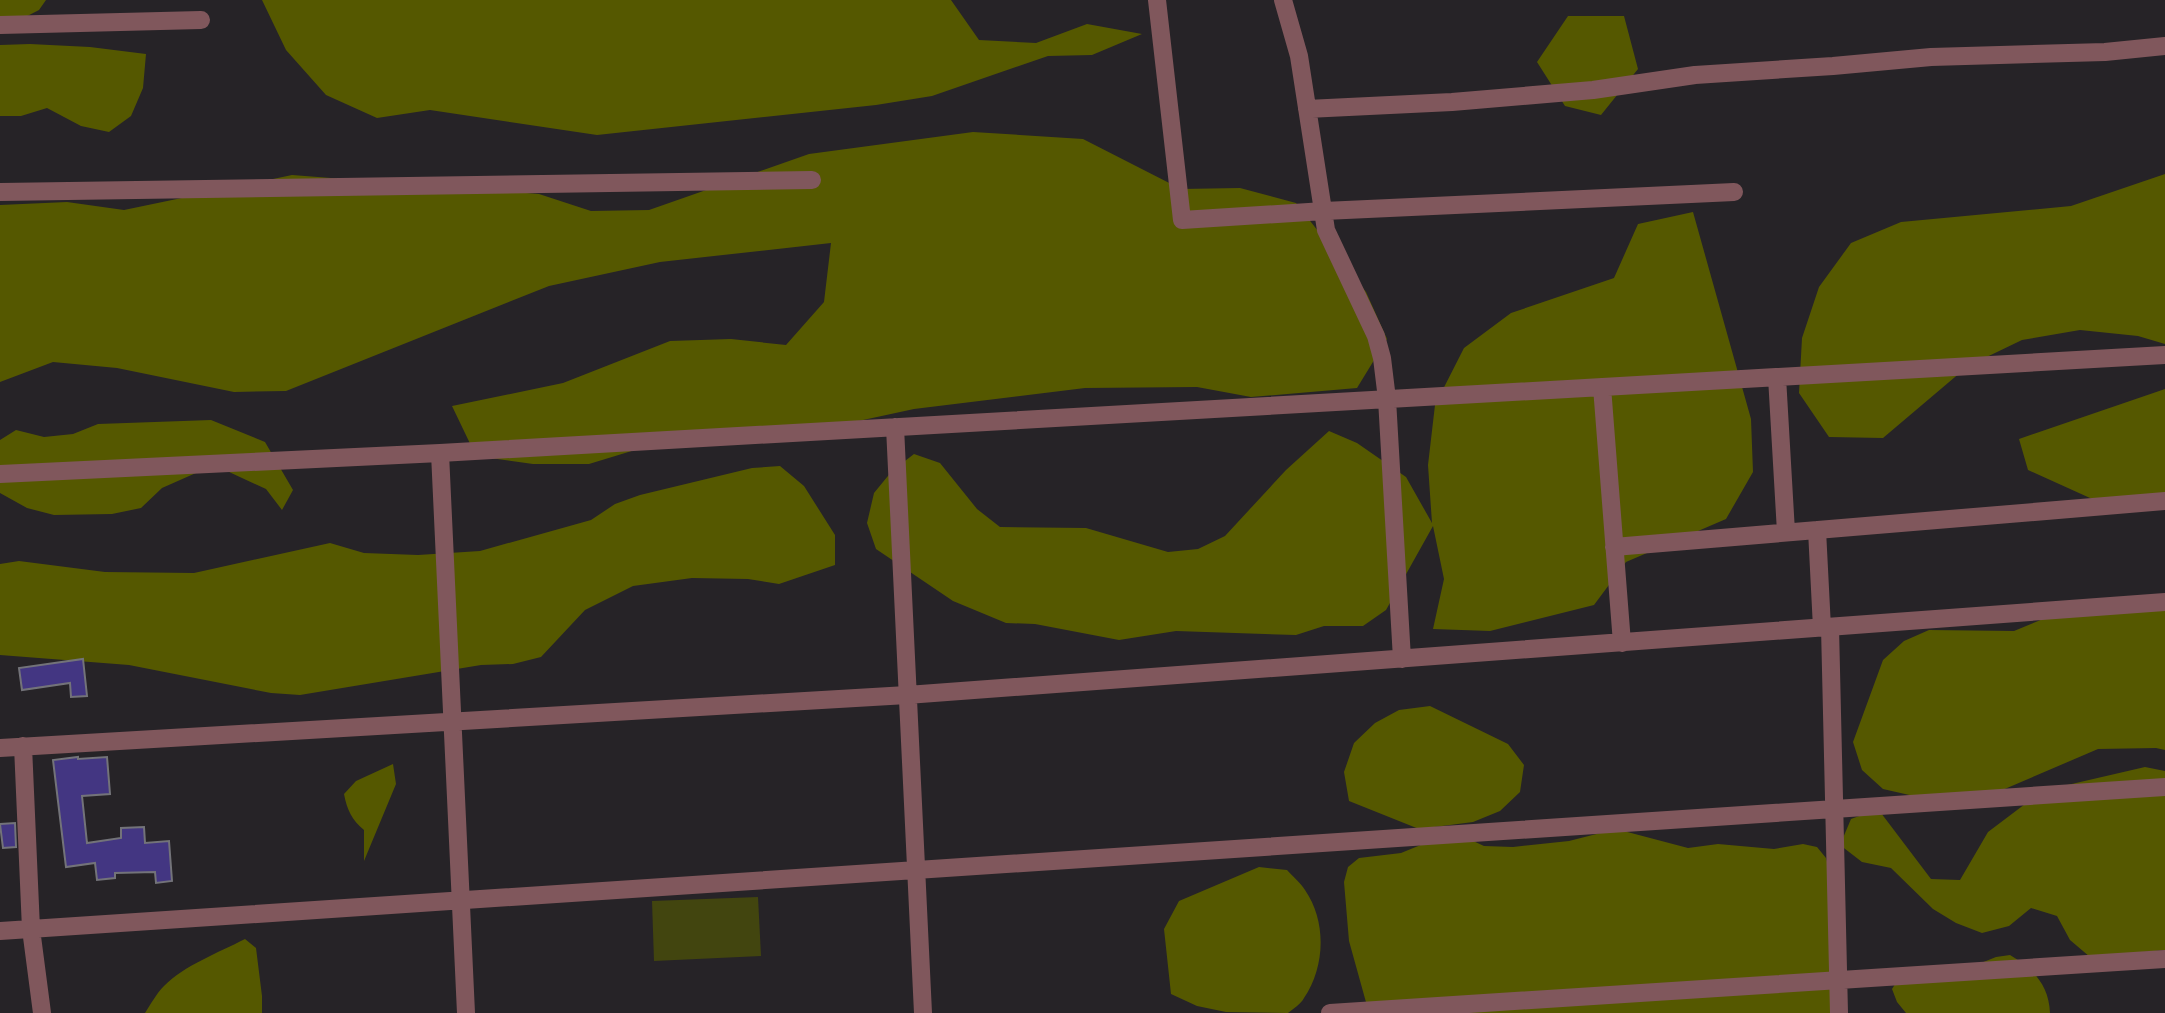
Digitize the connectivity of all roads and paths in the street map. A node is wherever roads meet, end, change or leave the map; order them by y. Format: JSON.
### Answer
{"nodes":[{"id":1,"x":1157,"y":0,"type":"edge"},
{"id":2,"x":1283,"y":0,"type":"edge"},
{"id":3,"x":201,"y":20,"type":"dead end"},
{"id":4,"x":0,"y":25,"type":"edge"},
{"id":5,"x":2165,"y":46,"type":"edge"},
{"id":6,"x":1307,"y":108,"type":"junction"},
{"id":7,"x":812,"y":180,"type":"dead end"},
{"id":8,"x":0,"y":192,"type":"edge"},
{"id":9,"x":1734,"y":192,"type":"dead end"},
{"id":10,"x":1324,"y":211,"type":"junction"},
{"id":11,"x":2165,"y":355,"type":"edge"},
{"id":12,"x":1777,"y":377,"type":"junction"},
{"id":13,"x":1601,"y":387,"type":"junction"},
{"id":14,"x":1387,"y":399,"type":"junction"},
{"id":15,"x":895,"y":427,"type":"junction"},
{"id":16,"x":440,"y":453,"type":"junction"},
{"id":17,"x":0,"y":474,"type":"edge"},
{"id":18,"x":2165,"y":501,"type":"edge"},
{"id":19,"x":1817,"y":530,"type":"junction"},
{"id":20,"x":1786,"y":532,"type":"junction"},
{"id":21,"x":1614,"y":547,"type":"junction"},
{"id":22,"x":2165,"y":603,"type":"edge"},
{"id":23,"x":1826,"y":628,"type":"junction"},
{"id":24,"x":1622,"y":643,"type":"junction"},
{"id":25,"x":1402,"y":659,"type":"junction"},
{"id":26,"x":907,"y":695,"type":"junction"},
{"id":27,"x":453,"y":722,"type":"junction"},
{"id":28,"x":23,"y":746,"type":"junction"},
{"id":29,"x":0,"y":748,"type":"edge"},
{"id":30,"x":2165,"y":787,"type":"edge"},
{"id":31,"x":1835,"y":809,"type":"junction"},
{"id":32,"x":916,"y":869,"type":"junction"},
{"id":33,"x":461,"y":900,"type":"junction"},
{"id":34,"x":32,"y":929,"type":"junction"},
{"id":35,"x":0,"y":931,"type":"edge"},
{"id":36,"x":2165,"y":959,"type":"edge"},
{"id":37,"x":1839,"y":980,"type":"junction"},
{"id":38,"x":42,"y":1013,"type":"edge"},
{"id":39,"x":466,"y":1013,"type":"edge"},
{"id":40,"x":923,"y":1013,"type":"edge"},
{"id":41,"x":1330,"y":1013,"type":"edge"},
{"id":42,"x":1839,"y":1013,"type":"edge"}],
"edges":[{"from":1,"to":10,"type":"street"},
{"from":2,"to":6,"type":"street"},
{"from":3,"to":4,"type":"street"},
{"from":5,"to":6,"type":"street"},
{"from":6,"to":10,"type":"street"},
{"from":7,"to":8,"type":"street"},
{"from":9,"to":10,"type":"street"},
{"from":10,"to":14,"type":"street"},
{"from":11,"to":12,"type":"street"},
{"from":12,"to":13,"type":"street"},
{"from":12,"to":20,"type":"street"},
{"from":13,"to":14,"type":"street"},
{"from":13,"to":21,"type":"street"},
{"from":14,"to":15,"type":"street"},
{"from":14,"to":25,"type":"street"},
{"from":15,"to":16,"type":"street"},
{"from":15,"to":26,"type":"street"},
{"from":16,"to":17,"type":"street"},
{"from":16,"to":27,"type":"street"},
{"from":18,"to":19,"type":"street"},
{"from":19,"to":20,"type":"street"},
{"from":19,"to":23,"type":"street"},
{"from":20,"to":21,"type":"street"},
{"from":21,"to":24,"type":"street"},
{"from":22,"to":23,"type":"street"},
{"from":23,"to":24,"type":"street"},
{"from":23,"to":31,"type":"street"},
{"from":24,"to":25,"type":"street"},
{"from":25,"to":26,"type":"street"},
{"from":26,"to":27,"type":"street"},
{"from":26,"to":32,"type":"street"},
{"from":27,"to":28,"type":"street"},
{"from":27,"to":33,"type":"street"},
{"from":28,"to":29,"type":"street"},
{"from":28,"to":34,"type":"street"},
{"from":30,"to":31,"type":"street"},
{"from":31,"to":32,"type":"street"},
{"from":31,"to":37,"type":"street"},
{"from":32,"to":33,"type":"street"},
{"from":32,"to":40,"type":"street"},
{"from":33,"to":34,"type":"street"},
{"from":33,"to":39,"type":"street"},
{"from":34,"to":35,"type":"street"},
{"from":34,"to":38,"type":"street"},
{"from":36,"to":37,"type":"street"},
{"from":37,"to":41,"type":"street"},
{"from":37,"to":42,"type":"street"}]}
